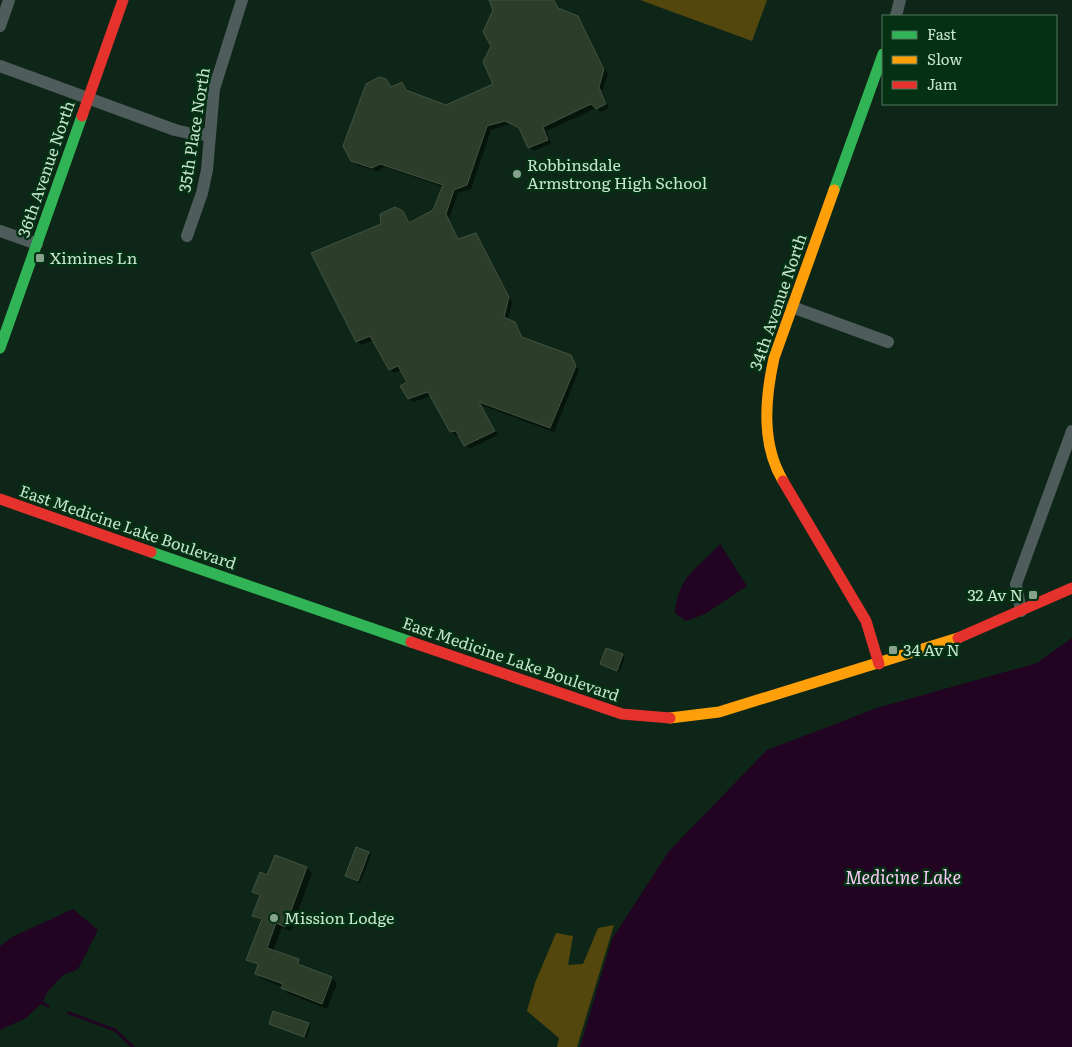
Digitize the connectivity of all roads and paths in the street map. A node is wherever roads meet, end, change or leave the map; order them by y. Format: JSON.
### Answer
{"nodes":[{"id":1,"x":9,"y":0,"type":"edge"},
{"id":2,"x":123,"y":0,"type":"edge"},
{"id":3,"x":242,"y":0,"type":"edge"},
{"id":4,"x":900,"y":0,"type":"edge"},
{"id":5,"x":896,"y":15,"type":"edge"},
{"id":6,"x":0,"y":26,"type":"edge"},
{"id":7,"x":882,"y":57,"type":"edge"},
{"id":8,"x":0,"y":66,"type":"edge"},
{"id":9,"x":88,"y":99,"type":"junction"},
{"id":10,"x":210,"y":134,"type":"junction"},
{"id":11,"x":0,"y":231,"type":"edge"},
{"id":12,"x":187,"y":236,"type":"dead end"},
{"id":13,"x":37,"y":244,"type":"junction"},
{"id":14,"x":792,"y":307,"type":"junction"},
{"id":15,"x":888,"y":342,"type":"dead end"},
{"id":16,"x":0,"y":348,"type":"edge"},
{"id":17,"x":1072,"y":431,"type":"edge"},
{"id":18,"x":0,"y":499,"type":"edge"},
{"id":19,"x":1072,"y":588,"type":"edge"},
{"id":20,"x":1021,"y":611,"type":"junction"},
{"id":21,"x":879,"y":664,"type":"junction"}],
"edges":[{"from":1,"to":6,"type":"street"},
{"from":2,"to":9,"type":"street","name":"36th Avenue North"},
{"from":3,"to":10,"type":"street","name":"35th Place North"},
{"from":4,"to":5,"type":"street"},
{"from":7,"to":14,"type":"street","name":"34th Avenue North"},
{"from":8,"to":9,"type":"street"},
{"from":9,"to":10,"type":"street"},
{"from":9,"to":13,"type":"street","name":"36th Avenue North"},
{"from":10,"to":12,"type":"street","name":"35th Place North"},
{"from":11,"to":13,"type":"street"},
{"from":13,"to":16,"type":"street","name":"36th Avenue North"},
{"from":14,"to":15,"type":"street"},
{"from":14,"to":21,"type":"street","name":"34th Avenue North"},
{"from":17,"to":20,"type":"street"},
{"from":18,"to":21,"type":"street","name":"East Medicine Lake Boulevard"},
{"from":19,"to":20,"type":"street","name":"East Medicine Lake Boulevard"},
{"from":20,"to":21,"type":"street","name":"East Medicine Lake Boulevard"}]}
